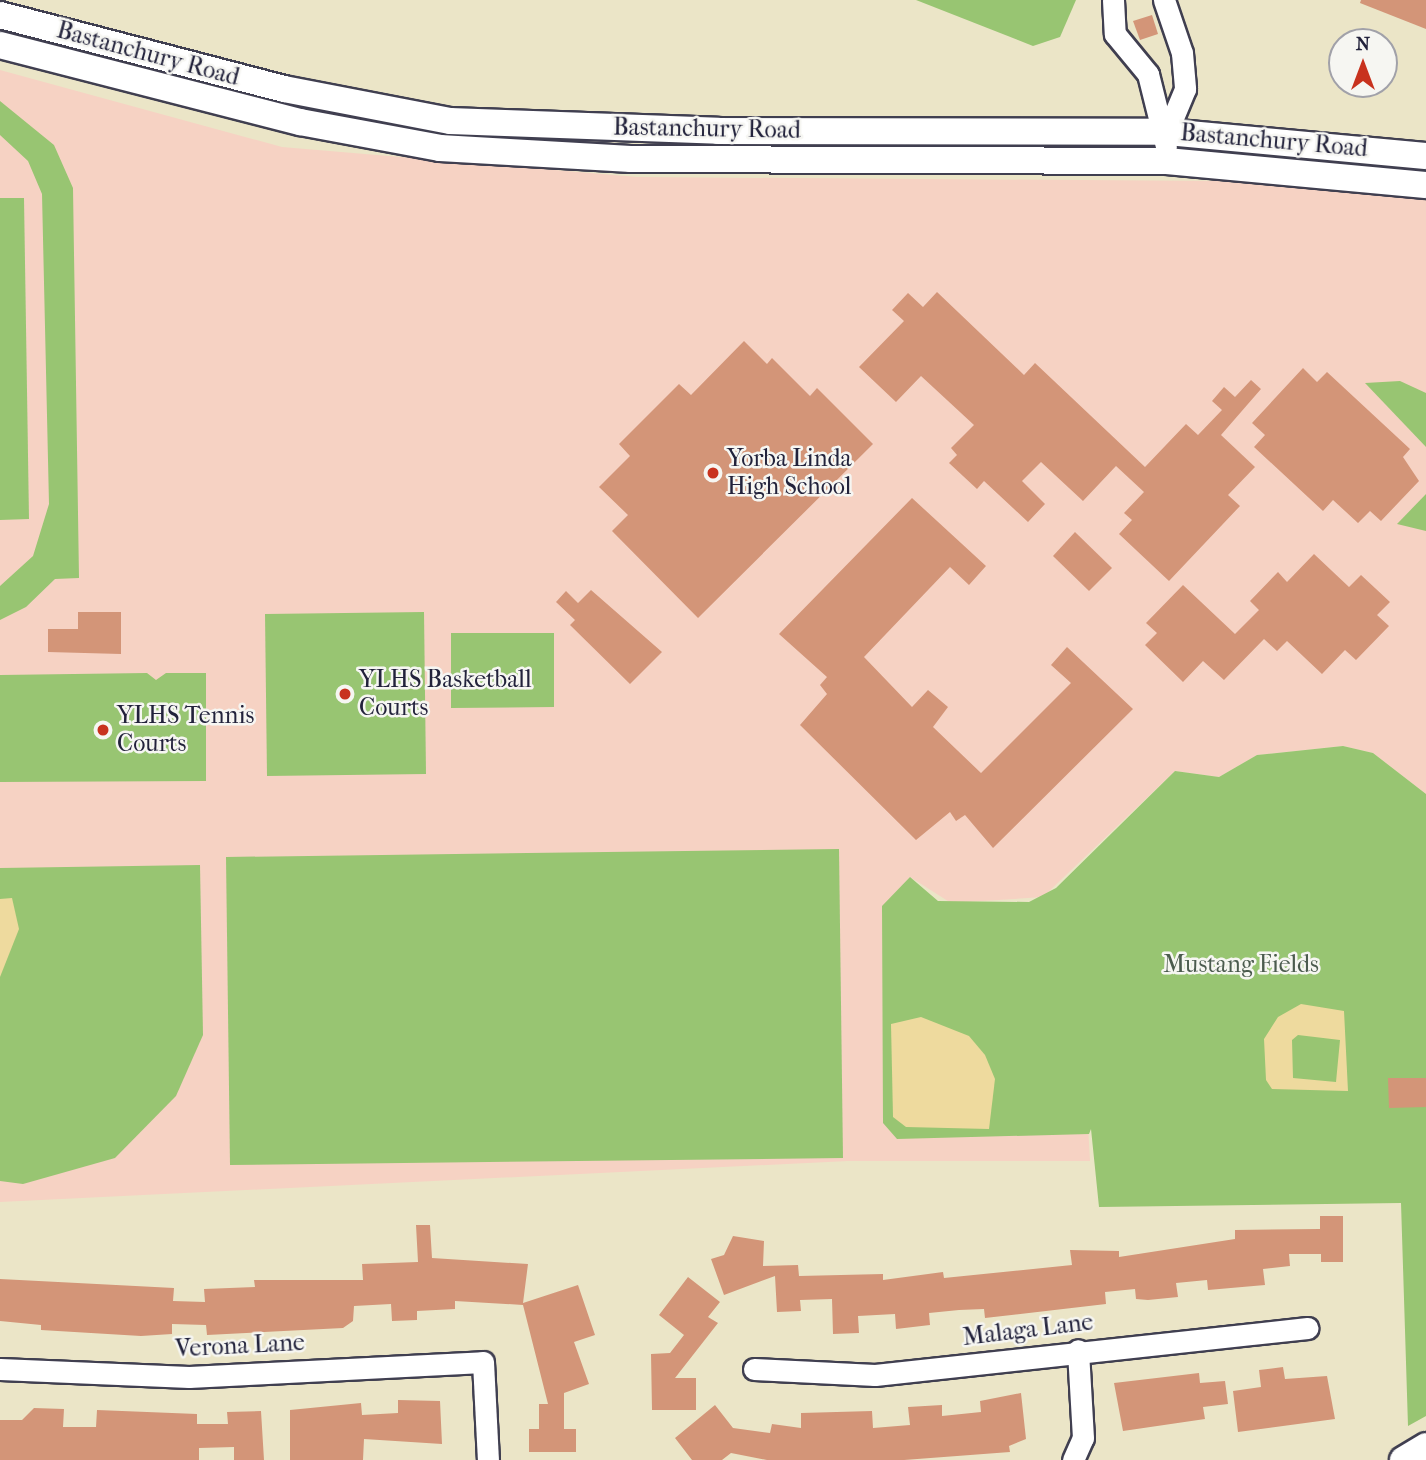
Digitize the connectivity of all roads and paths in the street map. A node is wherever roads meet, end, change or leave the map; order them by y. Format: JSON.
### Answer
{"nodes":[{"id":1,"x":1113,"y":0,"type":"edge"},
{"id":2,"x":1164,"y":0,"type":"edge"},
{"id":3,"x":0,"y":15,"type":"edge"},
{"id":4,"x":0,"y":45,"type":"edge"},
{"id":5,"x":240,"y":107,"type":"junction"},
{"id":6,"x":393,"y":112,"type":"junction"},
{"id":7,"x":649,"y":129,"type":"junction"},
{"id":8,"x":1167,"y":132,"type":"junction"},
{"id":9,"x":501,"y":152,"type":"junction"},
{"id":10,"x":1426,"y":156,"type":"edge"},
{"id":11,"x":1166,"y":161,"type":"junction"},
{"id":12,"x":1426,"y":185,"type":"edge"},
{"id":13,"x":1307,"y":1328,"type":"dead end"},
{"id":14,"x":1077,"y":1350,"type":"junction"},
{"id":15,"x":754,"y":1368,"type":"dead end"},
{"id":16,"x":0,"y":1369,"type":"edge"},
{"id":17,"x":1426,"y":1446,"type":"edge"},
{"id":18,"x":488,"y":1460,"type":"edge"},
{"id":19,"x":1073,"y":1460,"type":"edge"},
{"id":20,"x":1403,"y":1460,"type":"edge"}],
"edges":[{"from":1,"to":8,"type":"street"},
{"from":2,"to":8,"type":"street"},
{"from":3,"to":6,"type":"main road","name":"Bastanchury Road"},
{"from":4,"to":5,"type":"main road","name":"Bastanchury Road"},
{"from":5,"to":6,"type":"main road"},
{"from":5,"to":9,"type":"main road","name":"Bastanchury Road"},
{"from":6,"to":7,"type":"main road","name":"Bastanchury Road"},
{"from":7,"to":8,"type":"main road","name":"Bastanchury Road"},
{"from":7,"to":9,"type":"main road"},
{"from":8,"to":10,"type":"main road","name":"Bastanchury Road"},
{"from":8,"to":11,"type":"street"},
{"from":9,"to":11,"type":"main road","name":"Bastanchury Road"},
{"from":11,"to":12,"type":"main road","name":"Bastanchury Road"},
{"from":13,"to":14,"type":"street","name":"Malaga Lane"},
{"from":14,"to":15,"type":"street","name":"Malaga Lane"},
{"from":14,"to":19,"type":"street"},
{"from":16,"to":18,"type":"street","name":"Verona Lane"},
{"from":17,"to":20,"type":"main road"}]}
